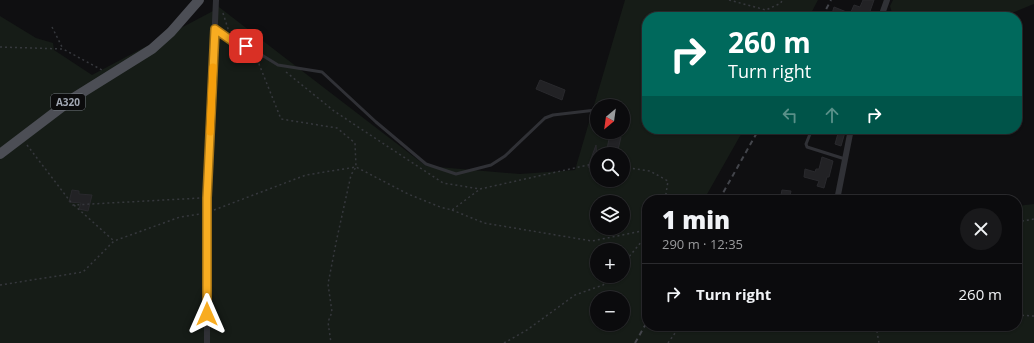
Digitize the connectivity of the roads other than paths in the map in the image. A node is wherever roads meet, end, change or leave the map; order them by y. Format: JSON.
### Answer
{"nodes":[{"id":1,"x":199,"y":0,"type":"edge"},
{"id":2,"x":216,"y":0,"type":"edge"},
{"id":3,"x":887,"y":0,"type":"edge"},
{"id":4,"x":883,"y":12,"type":"edge"},
{"id":5,"x":215,"y":29,"type":"junction"},
{"id":6,"x":590,"y":111,"type":"edge"},
{"id":7,"x":810,"y":134,"type":"edge"},
{"id":8,"x":850,"y":134,"type":"edge"},
{"id":9,"x":0,"y":154,"type":"edge"},
{"id":10,"x":845,"y":159,"type":"junction"},
{"id":11,"x":838,"y":195,"type":"edge"},
{"id":12,"x":207,"y":343,"type":"edge"}],
"edges":[{"from":1,"to":9,"type":"main road","number":"A320"},
{"from":2,"to":5,"type":"street"},
{"from":3,"to":4,"type":"street"},
{"from":5,"to":6,"type":"lane"},
{"from":5,"to":12,"type":"street"},
{"from":7,"to":10,"type":"lane"},
{"from":8,"to":10,"type":"street"},
{"from":10,"to":11,"type":"street"}]}
